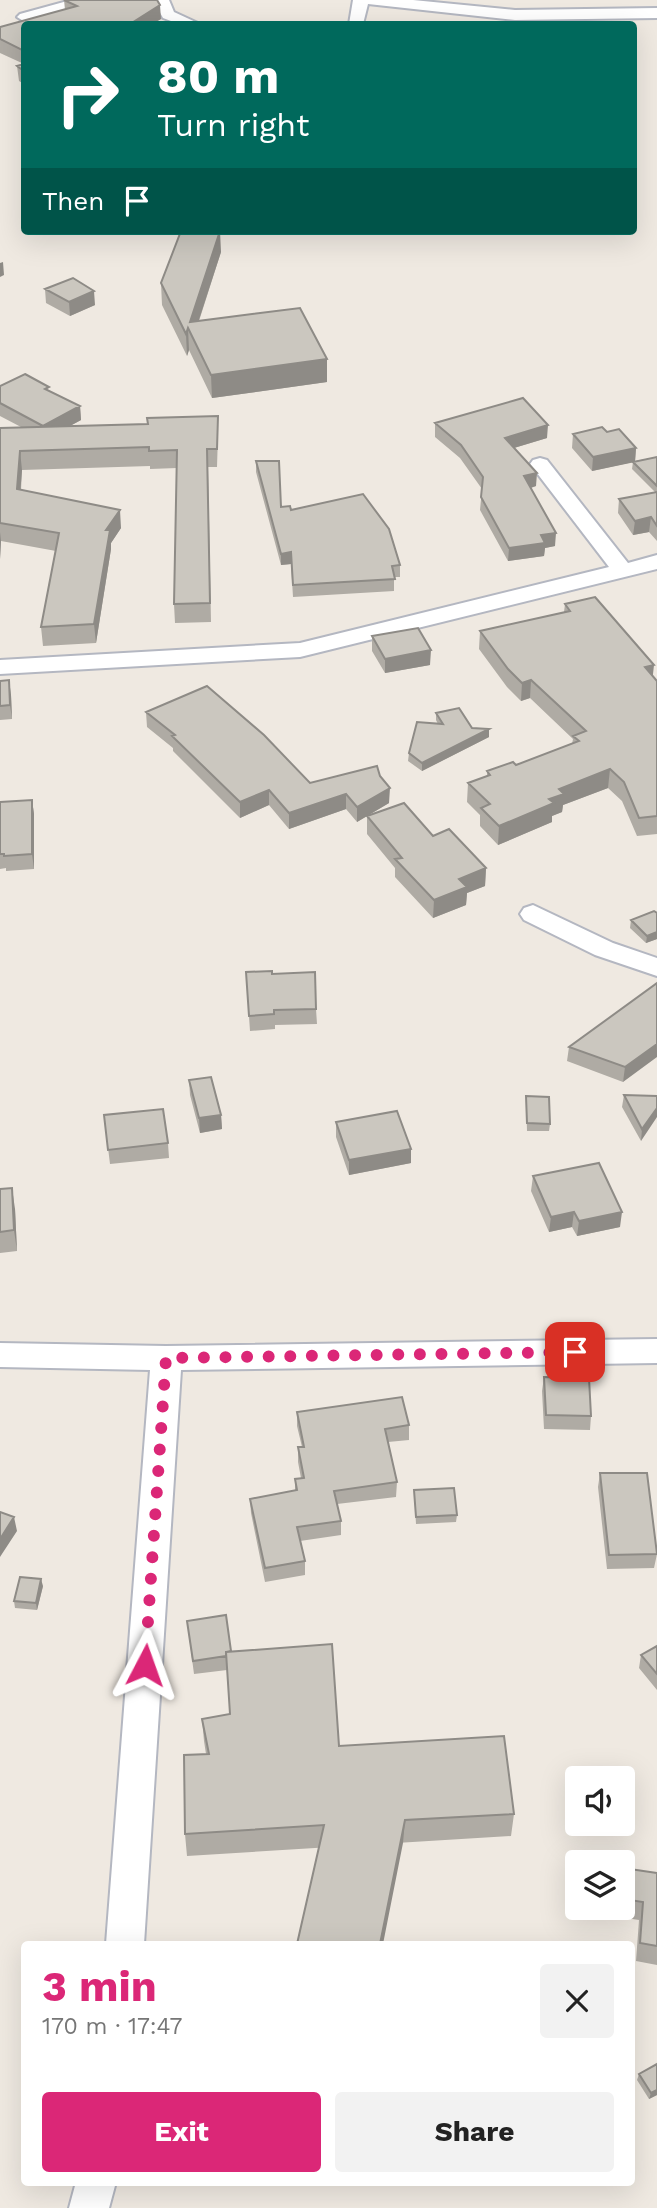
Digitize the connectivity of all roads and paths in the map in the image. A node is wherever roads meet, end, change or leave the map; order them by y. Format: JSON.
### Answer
{"nodes":[{"id":1,"x":88,"y":0,"type":"edge"},
{"id":2,"x":361,"y":0,"type":"edge"},
{"id":3,"x":368,"y":0,"type":"edge"},
{"id":4,"x":442,"y":0,"type":"edge"},
{"id":5,"x":657,"y":4,"type":"edge"},
{"id":6,"x":163,"y":13,"type":"edge"},
{"id":7,"x":657,"y":13,"type":"edge"},
{"id":8,"x":25,"y":18,"type":"edge"},
{"id":9,"x":184,"y":21,"type":"edge"},
{"id":10,"x":357,"y":21,"type":"edge"},
{"id":11,"x":540,"y":464,"type":"dead end"},
{"id":12,"x":657,"y":562,"type":"edge"},
{"id":13,"x":623,"y":570,"type":"junction"},
{"id":14,"x":0,"y":667,"type":"edge"},
{"id":15,"x":533,"y":914,"type":"dead end"},
{"id":16,"x":657,"y":967,"type":"edge"},
{"id":17,"x":657,"y":1351,"type":"edge"},
{"id":18,"x":0,"y":1355,"type":"edge"},
{"id":19,"x":166,"y":1358,"type":"junction"},
{"id":20,"x":125,"y":1941,"type":"edge"},
{"id":21,"x":95,"y":2186,"type":"edge"},
{"id":22,"x":89,"y":2208,"type":"edge"}],
"edges":[{"from":1,"to":8,"type":"street"},
{"from":2,"to":10,"type":"street"},
{"from":3,"to":7,"type":"street"},
{"from":4,"to":5,"type":"street"},
{"from":6,"to":9,"type":"street"},
{"from":11,"to":13,"type":"street"},
{"from":12,"to":13,"type":"street"},
{"from":13,"to":14,"type":"street"},
{"from":15,"to":16,"type":"street"},
{"from":17,"to":19,"type":"street"},
{"from":18,"to":19,"type":"street"},
{"from":19,"to":20,"type":"street"},
{"from":21,"to":22,"type":"street"}]}
